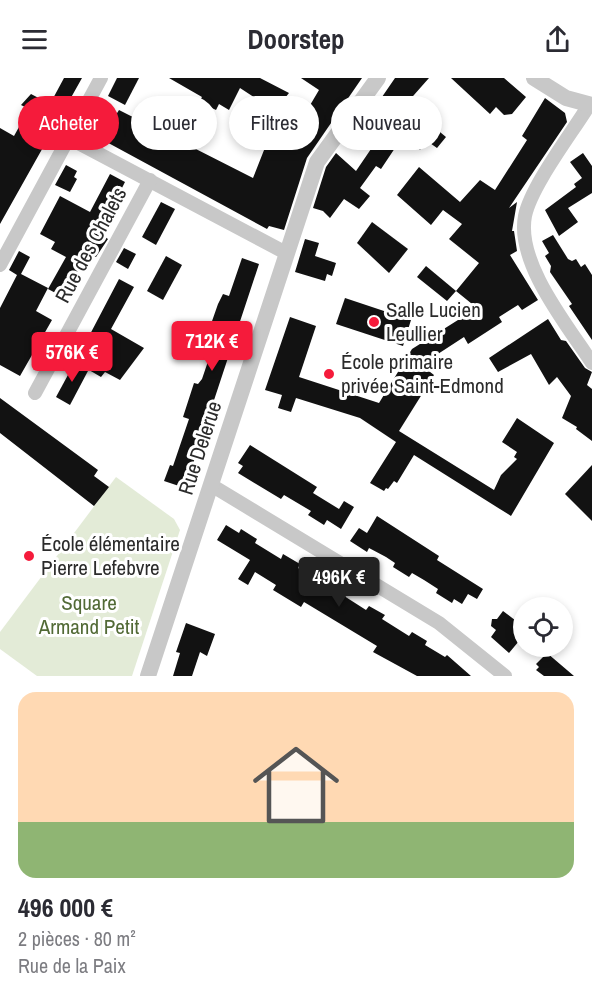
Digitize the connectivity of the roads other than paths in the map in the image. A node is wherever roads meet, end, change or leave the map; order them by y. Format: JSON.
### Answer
{"nodes":[{"id":1,"x":101,"y":78,"type":"edge"},
{"id":2,"x":378,"y":78,"type":"edge"},
{"id":3,"x":534,"y":78,"type":"edge"},
{"id":4,"x":91,"y":96,"type":"edge"},
{"id":5,"x":590,"y":105,"type":"edge"},
{"id":6,"x":62,"y":150,"type":"edge"},
{"id":7,"x":92,"y":150,"type":"edge"},
{"id":8,"x":150,"y":180,"type":"junction"},
{"id":9,"x":286,"y":253,"type":"junction"},
{"id":10,"x":0,"y":265,"type":"edge"},
{"id":11,"x":592,"y":363,"type":"edge"},
{"id":12,"x":35,"y":393,"type":"dead end"},
{"id":13,"x":211,"y":485,"type":"junction"},
{"id":14,"x":148,"y":676,"type":"edge"},
{"id":15,"x":505,"y":676,"type":"edge"}],
"edges":[{"from":1,"to":4,"type":"street"},
{"from":2,"to":9,"type":"street","name":"Rue Delerue"},
{"from":3,"to":5,"type":"street"},
{"from":5,"to":11,"type":"street"},
{"from":6,"to":10,"type":"street"},
{"from":7,"to":8,"type":"street"},
{"from":8,"to":9,"type":"street"},
{"from":8,"to":12,"type":"street","name":"Rue des Chalets"},
{"from":9,"to":13,"type":"street","name":"Rue Delerue"},
{"from":13,"to":14,"type":"street","name":"Rue Delerue"},
{"from":13,"to":15,"type":"street"}]}
